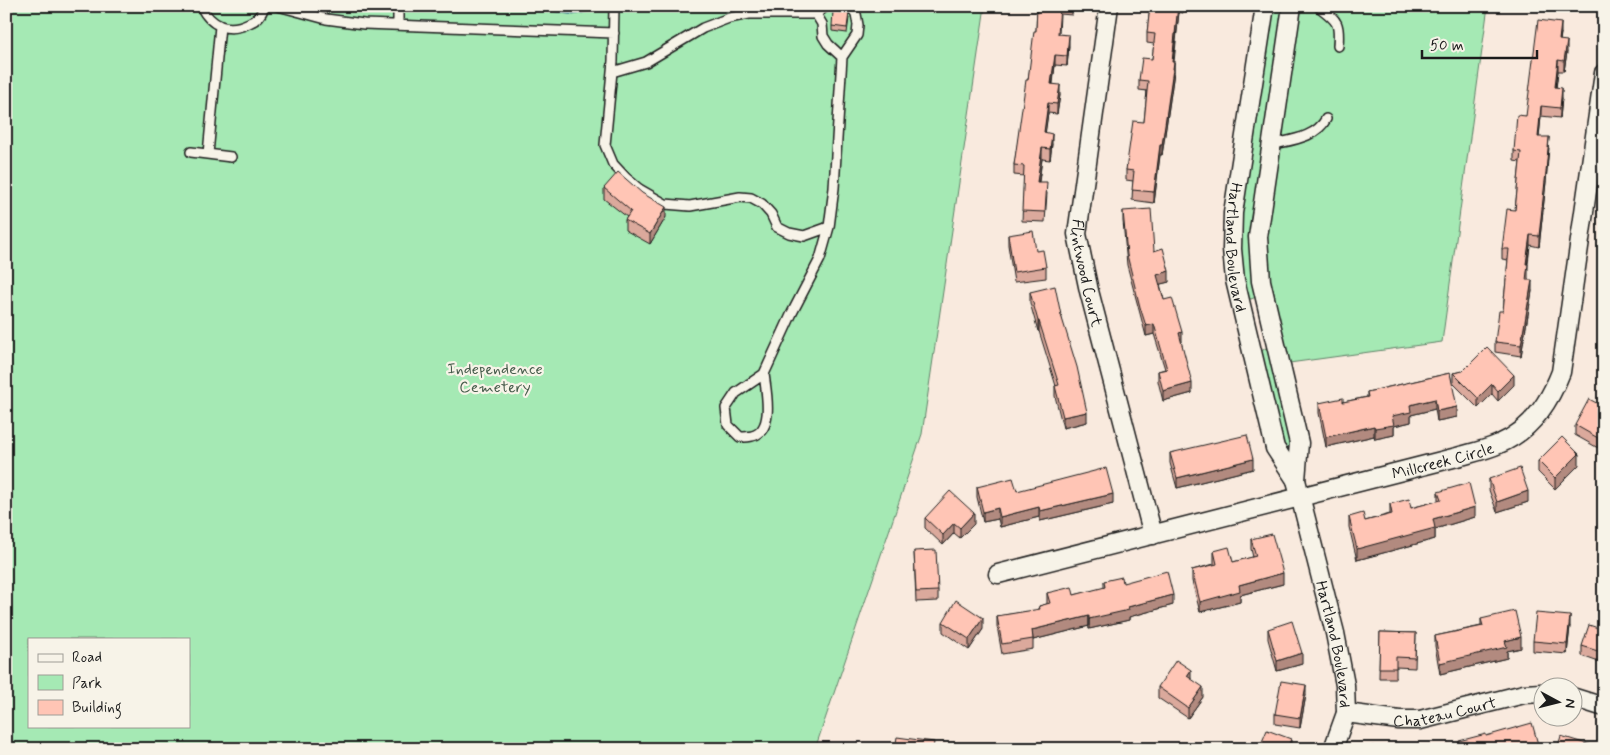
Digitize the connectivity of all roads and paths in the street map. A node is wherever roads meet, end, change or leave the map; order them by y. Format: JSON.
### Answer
{"nodes":[{"id":1,"x":201,"y":6,"type":"edge"},
{"id":2,"x":264,"y":6,"type":"edge"},
{"id":3,"x":278,"y":6,"type":"edge"},
{"id":4,"x":398,"y":6,"type":"edge"},
{"id":5,"x":614,"y":6,"type":"edge"},
{"id":6,"x":826,"y":6,"type":"edge"},
{"id":7,"x":851,"y":6,"type":"edge"},
{"id":8,"x":1109,"y":6,"type":"edge"},
{"id":9,"x":1265,"y":6,"type":"edge"},
{"id":10,"x":1292,"y":6,"type":"edge"},
{"id":11,"x":1318,"y":6,"type":"edge"},
{"id":12,"x":816,"y":14,"type":"junction"},
{"id":13,"x":398,"y":25,"type":"junction"},
{"id":14,"x":220,"y":26,"type":"junction"},
{"id":15,"x":614,"y":33,"type":"junction"},
{"id":16,"x":1338,"y":46,"type":"dead end"},
{"id":17,"x":842,"y":57,"type":"junction"},
{"id":18,"x":612,"y":72,"type":"junction"},
{"id":19,"x":1604,"y":74,"type":"edge"},
{"id":20,"x":1326,"y":119,"type":"dead end"},
{"id":21,"x":1272,"y":145,"type":"junction"},
{"id":22,"x":191,"y":152,"type":"dead end"},
{"id":23,"x":208,"y":154,"type":"junction"},
{"id":24,"x":231,"y":157,"type":"dead end"},
{"id":25,"x":829,"y":227,"type":"junction"},
{"id":26,"x":764,"y":374,"type":"junction"},
{"id":27,"x":1296,"y":480,"type":"junction"},
{"id":28,"x":1300,"y":497,"type":"junction"},
{"id":29,"x":1152,"y":535,"type":"junction"},
{"id":30,"x":998,"y":574,"type":"dead end"},
{"id":31,"x":1532,"y":694,"type":"edge"},
{"id":32,"x":1582,"y":700,"type":"edge"},
{"id":33,"x":1604,"y":707,"type":"edge"},
{"id":34,"x":1346,"y":713,"type":"junction"},
{"id":35,"x":1333,"y":749,"type":"edge"}],
"edges":[{"from":1,"to":14,"type":"lane"},
{"from":2,"to":14,"type":"lane"},
{"from":3,"to":13,"type":"lane"},
{"from":4,"to":13,"type":"lane"},
{"from":5,"to":15,"type":"lane"},
{"from":6,"to":12,"type":"lane"},
{"from":7,"to":17,"type":"lane"},
{"from":8,"to":29,"type":"street","name":"Flintwood Court"},
{"from":9,"to":27,"type":"street","name":"Hartland Boulevard"},
{"from":10,"to":21,"type":"street","name":"Hartland Boulevard"},
{"from":11,"to":16,"type":"lane"},
{"from":12,"to":17,"type":"lane"},
{"from":12,"to":18,"type":"lane"},
{"from":13,"to":15,"type":"lane"},
{"from":14,"to":23,"type":"lane"},
{"from":15,"to":18,"type":"lane"},
{"from":17,"to":25,"type":"lane"},
{"from":18,"to":25,"type":"lane"},
{"from":19,"to":28,"type":"street","name":"Millcreek Circle"},
{"from":20,"to":21,"type":"lane"},
{"from":21,"to":27,"type":"street","name":"Hartland Boulevard"},
{"from":22,"to":23,"type":"lane"},
{"from":23,"to":24,"type":"lane"},
{"from":25,"to":26,"type":"lane"},
{"from":26,"to":26,"type":"lane"},
{"from":27,"to":28,"type":"street","name":"Hartland Boulevard"},
{"from":28,"to":29,"type":"street","name":"Millcreek Circle"},
{"from":28,"to":34,"type":"street","name":"Hartland Boulevard"},
{"from":29,"to":30,"type":"street","name":"Millcreek Circle"},
{"from":31,"to":34,"type":"street","name":"Chateau Court"},
{"from":32,"to":33,"type":"street"},
{"from":34,"to":35,"type":"street","name":"Hartland Boulevard"}]}
